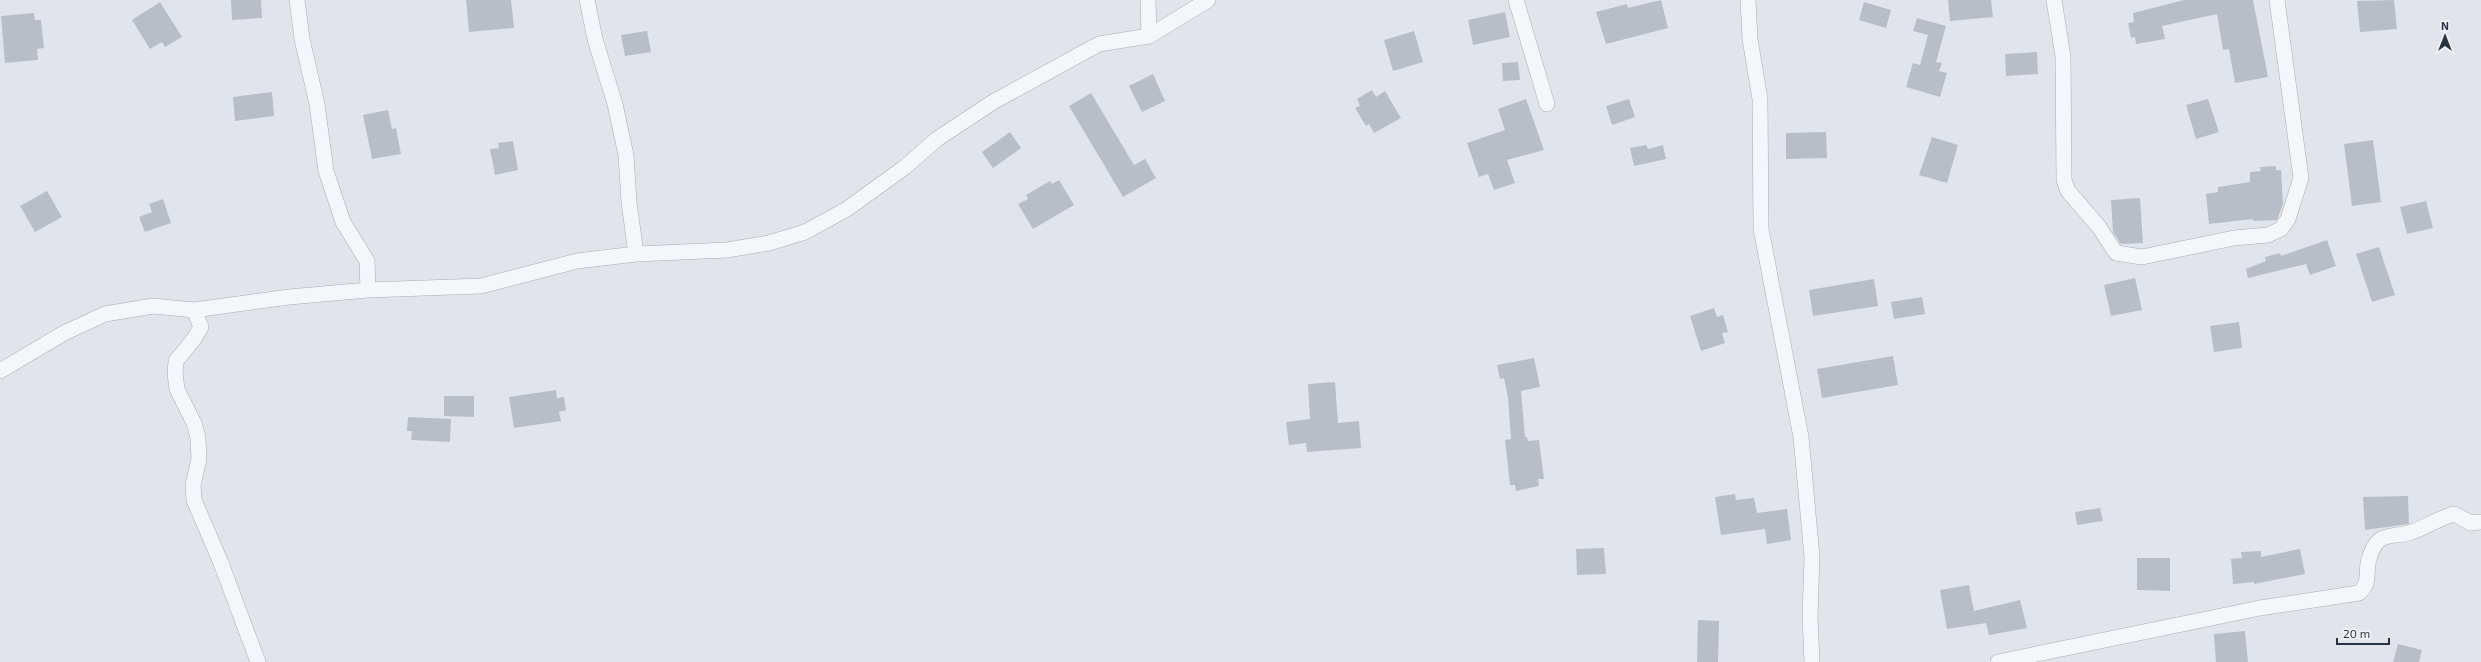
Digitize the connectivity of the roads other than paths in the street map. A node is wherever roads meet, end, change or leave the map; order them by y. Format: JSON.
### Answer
{"nodes":[{"id":1,"x":297,"y":0,"type":"edge"},
{"id":2,"x":588,"y":0,"type":"edge"},
{"id":3,"x":1148,"y":0,"type":"edge"},
{"id":4,"x":1208,"y":0,"type":"edge"},
{"id":5,"x":1516,"y":0,"type":"edge"},
{"id":6,"x":1748,"y":0,"type":"edge"},
{"id":7,"x":2054,"y":0,"type":"edge"},
{"id":8,"x":2278,"y":0,"type":"edge"},
{"id":9,"x":1149,"y":36,"type":"junction"},
{"id":10,"x":1547,"y":104,"type":"dead end"},
{"id":11,"x":636,"y":254,"type":"junction"},
{"id":12,"x":368,"y":290,"type":"junction"},
{"id":13,"x":194,"y":310,"type":"junction"},
{"id":14,"x":0,"y":371,"type":"edge"},
{"id":15,"x":2481,"y":522,"type":"edge"},
{"id":16,"x":258,"y":662,"type":"edge"},
{"id":17,"x":1812,"y":662,"type":"edge"},
{"id":18,"x":1998,"y":662,"type":"edge"}],
"edges":[{"from":1,"to":12,"type":"street"},
{"from":2,"to":11,"type":"street"},
{"from":3,"to":9,"type":"street"},
{"from":4,"to":9,"type":"street"},
{"from":5,"to":10,"type":"street"},
{"from":6,"to":17,"type":"street"},
{"from":7,"to":8,"type":"street"},
{"from":9,"to":11,"type":"street"},
{"from":11,"to":12,"type":"street"},
{"from":12,"to":13,"type":"street"},
{"from":13,"to":14,"type":"street"},
{"from":13,"to":16,"type":"street"},
{"from":15,"to":18,"type":"street"}]}
